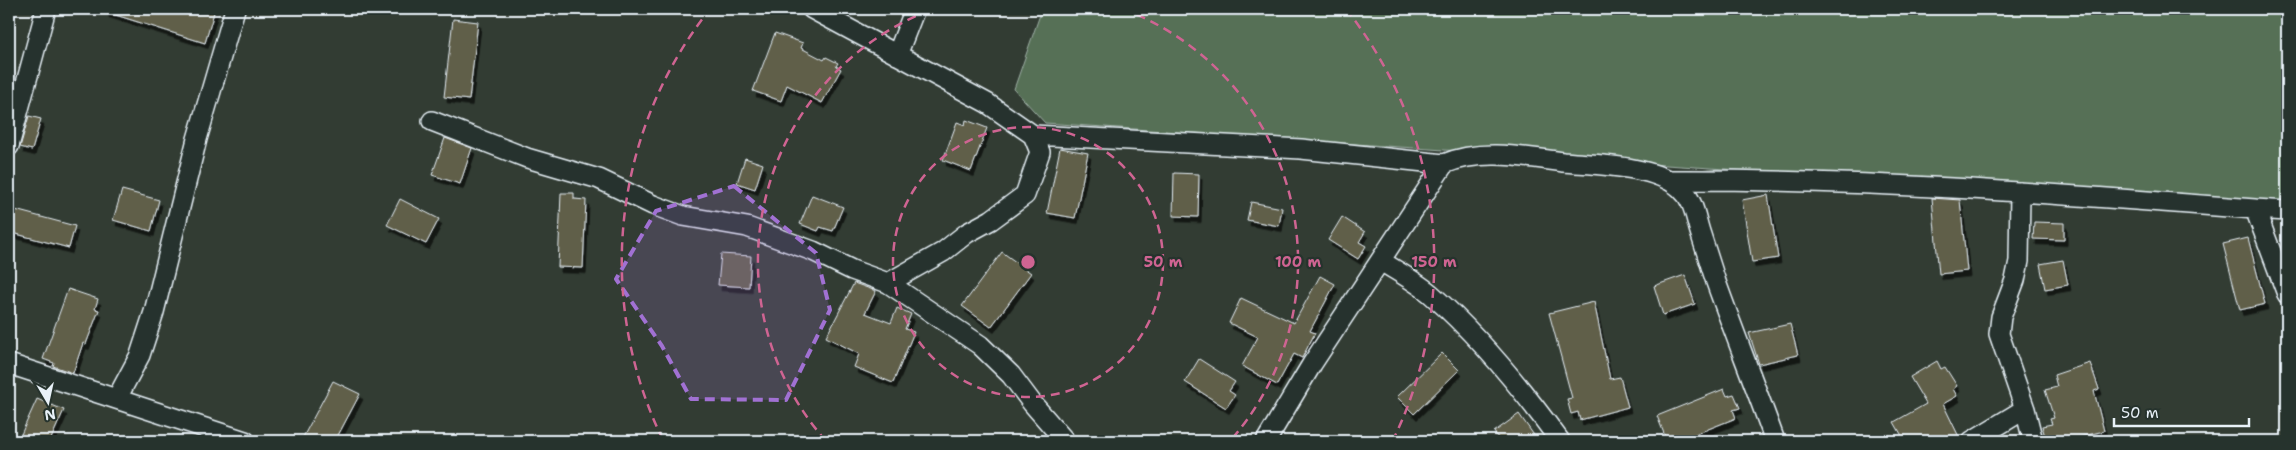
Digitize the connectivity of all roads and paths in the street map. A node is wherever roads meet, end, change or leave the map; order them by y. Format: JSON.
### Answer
{"nodes":[{"id":1,"x":46,"y":9,"type":"edge"},
{"id":2,"x":235,"y":9,"type":"edge"},
{"id":3,"x":812,"y":9,"type":"edge"},
{"id":4,"x":915,"y":9,"type":"edge"},
{"id":5,"x":897,"y":55,"type":"junction"},
{"id":6,"x":432,"y":122,"type":"dead end"},
{"id":7,"x":1033,"y":135,"type":"junction"},
{"id":8,"x":9,"y":146,"type":"edge"},
{"id":9,"x":1444,"y":164,"type":"junction"},
{"id":10,"x":1668,"y":180,"type":"junction"},
{"id":11,"x":2020,"y":192,"type":"junction"},
{"id":12,"x":2255,"y":209,"type":"junction"},
{"id":13,"x":2287,"y":211,"type":"edge"},
{"id":14,"x":1381,"y":260,"type":"junction"},
{"id":15,"x":888,"y":283,"type":"junction"},
{"id":16,"x":2287,"y":294,"type":"edge"},
{"id":17,"x":9,"y":364,"type":"edge"},
{"id":18,"x":117,"y":398,"type":"junction"},
{"id":19,"x":2025,"y":409,"type":"junction"},
{"id":20,"x":245,"y":441,"type":"edge"},
{"id":21,"x":1065,"y":441,"type":"edge"},
{"id":22,"x":1266,"y":441,"type":"edge"},
{"id":23,"x":1560,"y":441,"type":"edge"},
{"id":24,"x":1775,"y":441,"type":"edge"},
{"id":25,"x":1972,"y":441,"type":"edge"},
{"id":26,"x":2033,"y":441,"type":"edge"}],
"edges":[{"from":1,"to":8,"type":"street"},
{"from":2,"to":18,"type":"street"},
{"from":3,"to":5,"type":"street"},
{"from":4,"to":5,"type":"street"},
{"from":5,"to":7,"type":"street"},
{"from":6,"to":15,"type":"street"},
{"from":7,"to":9,"type":"street"},
{"from":7,"to":15,"type":"street"},
{"from":9,"to":10,"type":"street"},
{"from":9,"to":14,"type":"street"},
{"from":10,"to":11,"type":"street"},
{"from":10,"to":24,"type":"street"},
{"from":11,"to":12,"type":"street"},
{"from":11,"to":19,"type":"street"},
{"from":12,"to":13,"type":"street"},
{"from":12,"to":16,"type":"street"},
{"from":14,"to":22,"type":"street"},
{"from":14,"to":23,"type":"street"},
{"from":15,"to":21,"type":"street"},
{"from":17,"to":18,"type":"street"},
{"from":18,"to":20,"type":"street"},
{"from":19,"to":25,"type":"street"},
{"from":19,"to":26,"type":"street"}]}
